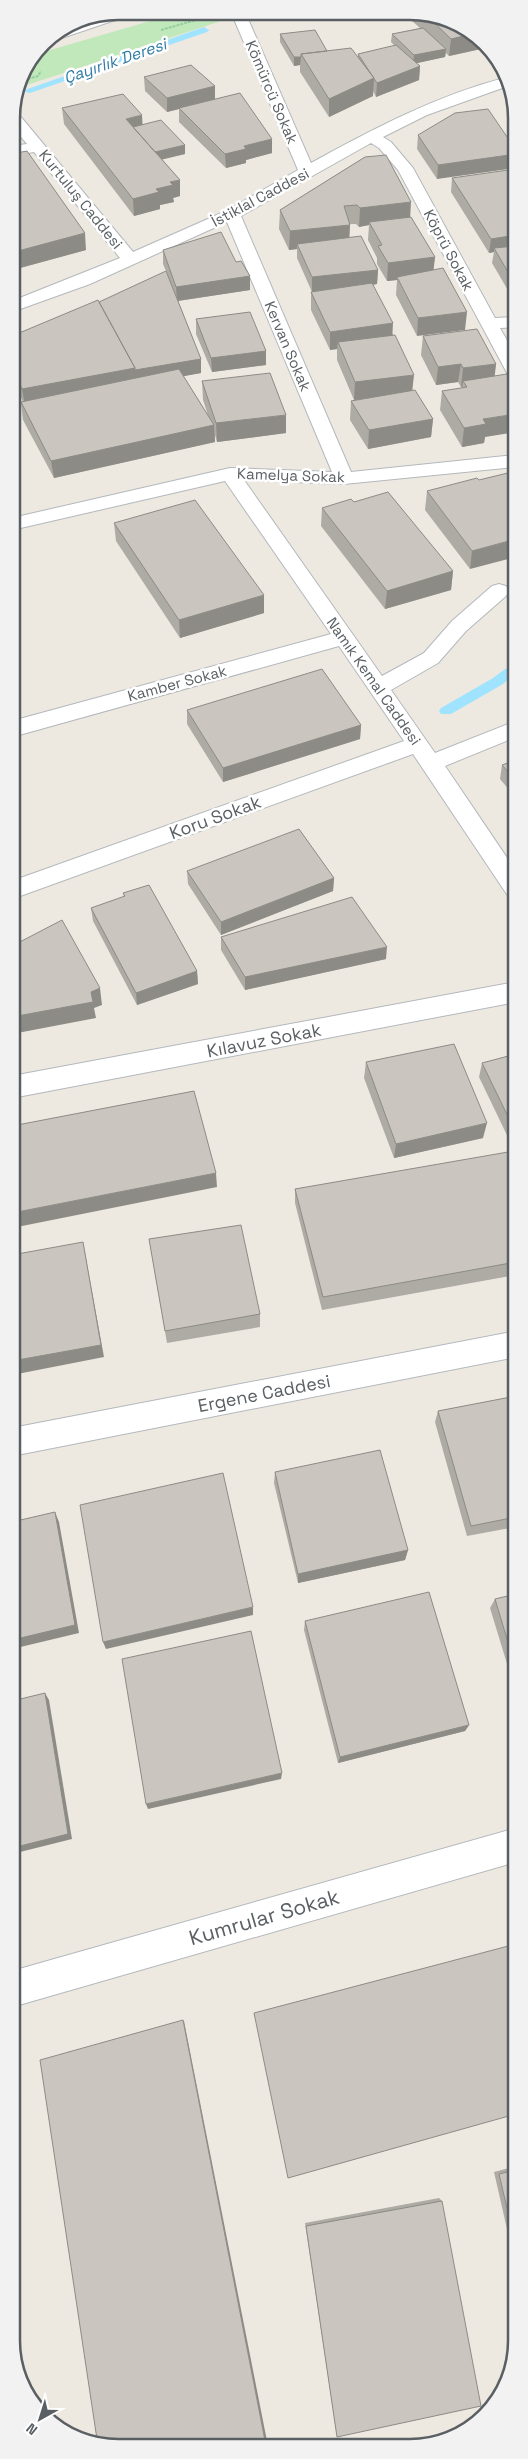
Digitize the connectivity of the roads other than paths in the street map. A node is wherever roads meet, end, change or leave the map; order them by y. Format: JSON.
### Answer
{"nodes":[{"id":1,"x":241,"y":20,"type":"edge"},
{"id":2,"x":502,"y":83,"type":"edge"},
{"id":3,"x":20,"y":124,"type":"edge"},
{"id":4,"x":372,"y":136,"type":"junction"},
{"id":5,"x":39,"y":147,"type":"junction"},
{"id":6,"x":20,"y":150,"type":"edge"},
{"id":7,"x":307,"y":172,"type":"junction"},
{"id":8,"x":232,"y":214,"type":"junction"},
{"id":9,"x":132,"y":259,"type":"junction"},
{"id":10,"x":20,"y":304,"type":"edge"},
{"id":11,"x":489,"y":322,"type":"junction"},
{"id":12,"x":508,"y":322,"type":"edge"},
{"id":13,"x":508,"y":359,"type":"edge"},
{"id":14,"x":508,"y":462,"type":"edge"},
{"id":15,"x":230,"y":474,"type":"junction"},
{"id":16,"x":344,"y":478,"type":"junction"},
{"id":17,"x":20,"y":522,"type":"edge"},
{"id":18,"x":499,"y":591,"type":"dead end"},
{"id":19,"x":343,"y":638,"type":"junction"},
{"id":20,"x":378,"y":688,"type":"junction"},
{"id":21,"x":20,"y":727,"type":"edge"},
{"id":22,"x":508,"y":732,"type":"edge"},
{"id":23,"x":418,"y":744,"type":"junction"},
{"id":24,"x":431,"y":763,"type":"junction"},
{"id":25,"x":508,"y":878,"type":"edge"},
{"id":26,"x":20,"y":887,"type":"edge"},
{"id":27,"x":508,"y":994,"type":"edge"},
{"id":28,"x":20,"y":1085,"type":"edge"},
{"id":29,"x":508,"y":1346,"type":"edge"},
{"id":30,"x":20,"y":1440,"type":"edge"},
{"id":31,"x":508,"y":1847,"type":"edge"},
{"id":32,"x":20,"y":1986,"type":"edge"}],
"edges":[{"from":1,"to":7,"type":"street","name":"Kömürcü Sokak"},
{"from":2,"to":4,"type":"street","name":"İstiklal Caddesi"},
{"from":3,"to":5,"type":"street","name":"Kurtuluş Caddesi"},
{"from":4,"to":7,"type":"street","name":"İstiklal Caddesi"},
{"from":4,"to":11,"type":"street","name":"Köprü Sokak"},
{"from":5,"to":6,"type":"street"},
{"from":5,"to":9,"type":"street","name":"Kurtuluş Caddesi"},
{"from":7,"to":8,"type":"street","name":"İstiklal Caddesi"},
{"from":8,"to":9,"type":"street","name":"İstiklal Caddesi"},
{"from":8,"to":16,"type":"street","name":"Kervan Sokak"},
{"from":9,"to":10,"type":"street","name":"İstiklal Caddesi"},
{"from":11,"to":12,"type":"street"},
{"from":11,"to":13,"type":"street","name":"Köprü Sokak"},
{"from":14,"to":16,"type":"street","name":"Kamelya Sokak"},
{"from":15,"to":16,"type":"street","name":"Kamelya Sokak"},
{"from":15,"to":17,"type":"street","name":"Kamelya Sokak"},
{"from":15,"to":19,"type":"street","name":"Namık Kemal Caddesi"},
{"from":18,"to":20,"type":"street"},
{"from":19,"to":20,"type":"street","name":"Namık Kemal Caddesi"},
{"from":19,"to":21,"type":"street","name":"Kamber Sokak"},
{"from":20,"to":23,"type":"street","name":"Namık Kemal Caddesi"},
{"from":22,"to":24,"type":"street"},
{"from":23,"to":24,"type":"street","name":"Namık Kemal Caddesi"},
{"from":23,"to":26,"type":"street","name":"Koru Sokak"},
{"from":24,"to":25,"type":"street","name":"Namık Kemal Caddesi"},
{"from":27,"to":28,"type":"street","name":"Kılavuz Sokak"},
{"from":29,"to":30,"type":"street","name":"Ergene Caddesi"},
{"from":31,"to":32,"type":"street","name":"Kumrular Sokak"}]}
